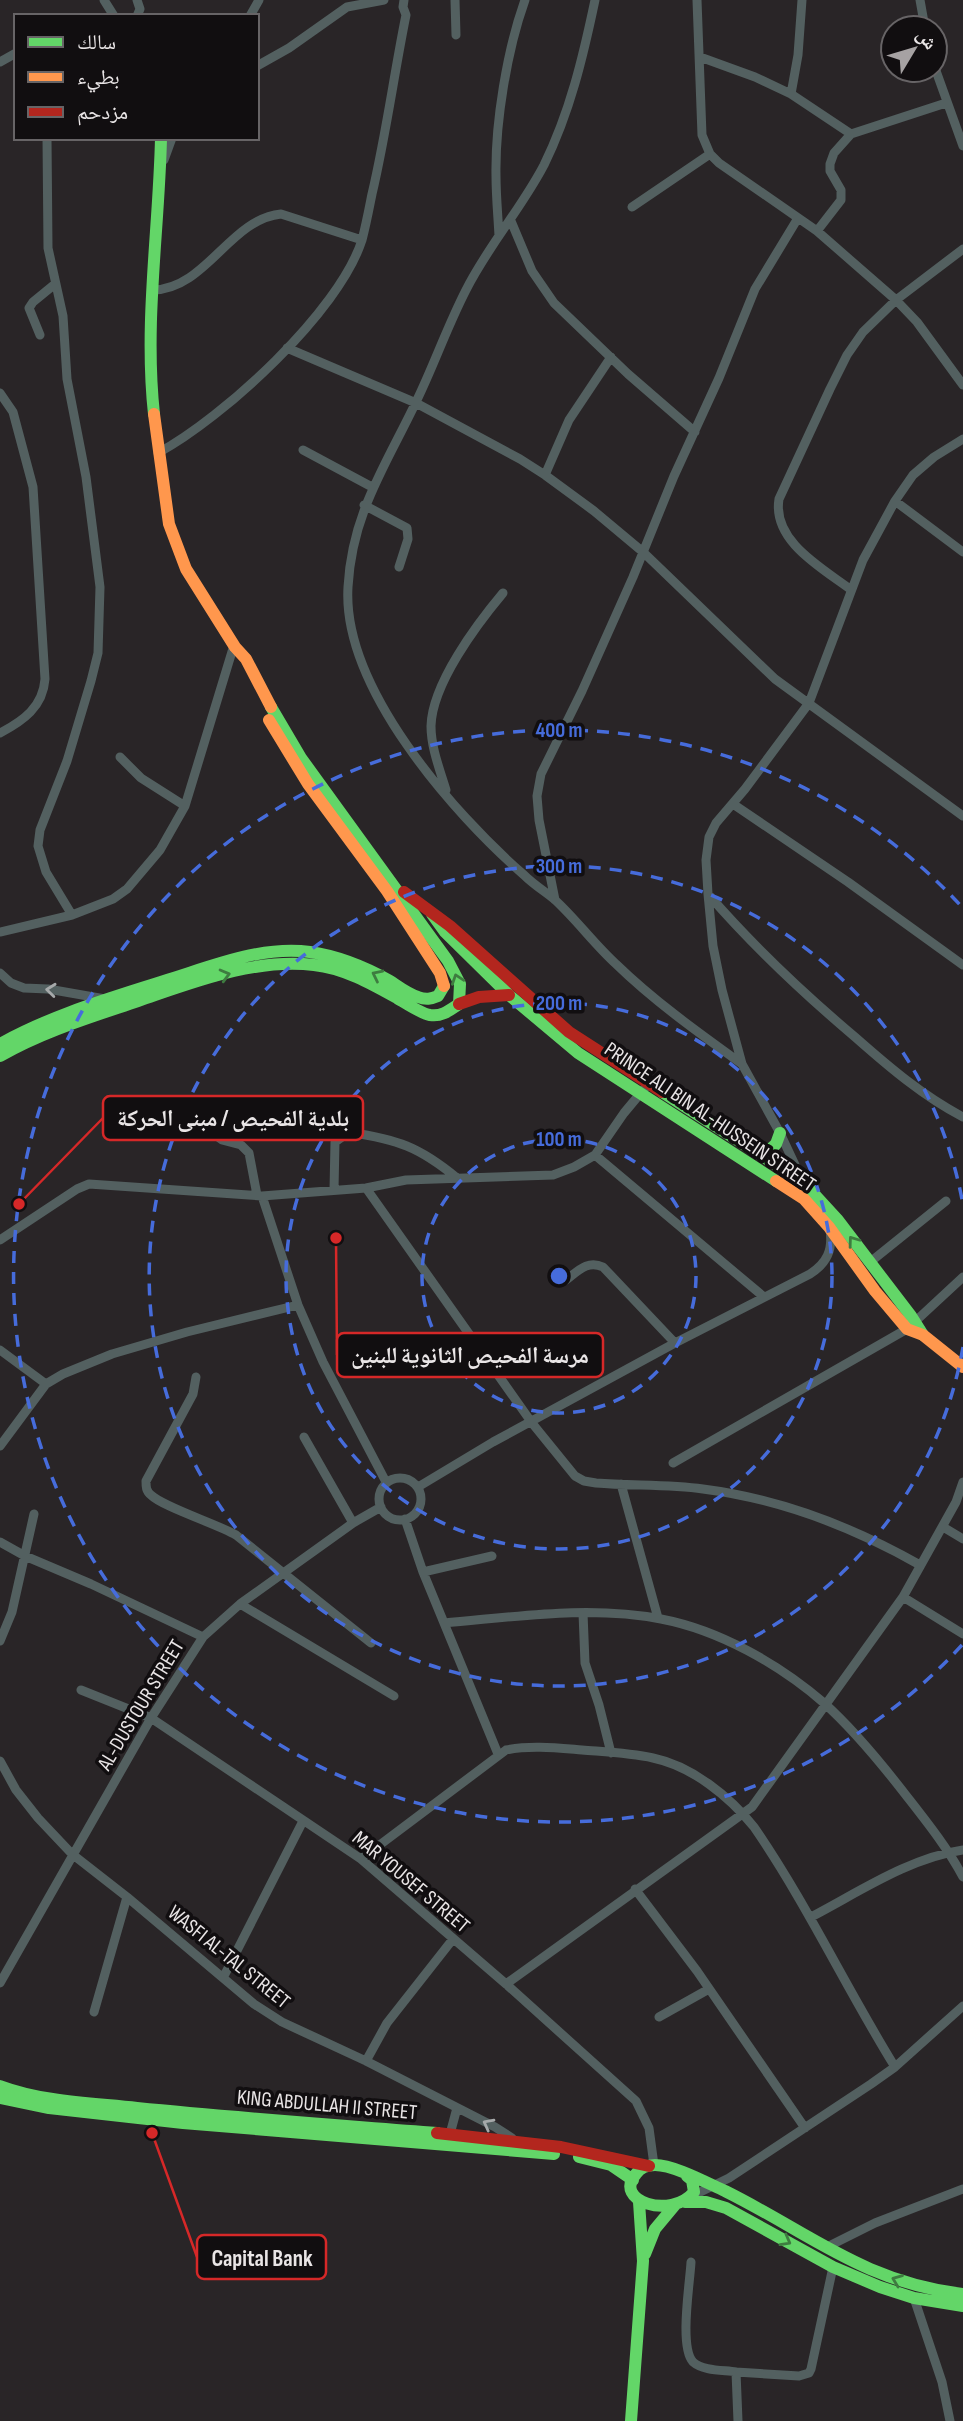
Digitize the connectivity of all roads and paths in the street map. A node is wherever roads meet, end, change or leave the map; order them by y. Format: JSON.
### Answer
{"nodes":[{"id":1,"x":104,"y":0,"type":"edge"},
{"id":2,"x":384,"y":0,"type":"edge"},
{"id":3,"x":404,"y":0,"type":"edge"},
{"id":4,"x":454,"y":0,"type":"edge"},
{"id":5,"x":525,"y":0,"type":"edge"},
{"id":6,"x":595,"y":0,"type":"edge"},
{"id":7,"x":697,"y":0,"type":"edge"},
{"id":8,"x":802,"y":0,"type":"edge"},
{"id":9,"x":111,"y":11,"type":"edge"},
{"id":10,"x":456,"y":35,"type":"dead end"},
{"id":11,"x":700,"y":57,"type":"junction"},
{"id":12,"x":259,"y":65,"type":"edge"},
{"id":13,"x":940,"y":84,"type":"edge"},
{"id":14,"x":791,"y":94,"type":"junction"},
{"id":15,"x":946,"y":103,"type":"junction"},
{"id":16,"x":851,"y":134,"type":"junction"},
{"id":17,"x":47,"y":140,"type":"edge"},
{"id":18,"x":161,"y":140,"type":"edge"},
{"id":19,"x":171,"y":140,"type":"edge"},
{"id":20,"x":963,"y":146,"type":"edge"},
{"id":21,"x":710,"y":154,"type":"junction"},
{"id":22,"x":160,"y":169,"type":"junction"},
{"id":23,"x":632,"y":207,"type":"dead end"},
{"id":24,"x":798,"y":218,"type":"junction"},
{"id":25,"x":511,"y":221,"type":"junction"},
{"id":26,"x":817,"y":231,"type":"junction"},
{"id":27,"x":499,"y":236,"type":"junction"},
{"id":28,"x":362,"y":240,"type":"junction"},
{"id":29,"x":963,"y":248,"type":"edge"},
{"id":30,"x":55,"y":284,"type":"junction"},
{"id":31,"x":153,"y":290,"type":"junction"},
{"id":32,"x":896,"y":300,"type":"junction"},
{"id":33,"x":40,"y":335,"type":"dead end"},
{"id":34,"x":287,"y":348,"type":"junction"},
{"id":35,"x":611,"y":357,"type":"junction"},
{"id":36,"x":963,"y":385,"type":"edge"},
{"id":37,"x":0,"y":393,"type":"edge"},
{"id":38,"x":416,"y":403,"type":"junction"},
{"id":39,"x":695,"y":432,"type":"junction"},
{"id":40,"x":963,"y":439,"type":"edge"},
{"id":41,"x":303,"y":450,"type":"dead end"},
{"id":42,"x":158,"y":453,"type":"junction"},
{"id":43,"x":545,"y":475,"type":"junction"},
{"id":44,"x":372,"y":487,"type":"junction"},
{"id":45,"x":895,"y":501,"type":"junction"},
{"id":46,"x":364,"y":505,"type":"junction"},
{"id":47,"x":643,"y":552,"type":"junction"},
{"id":48,"x":963,"y":552,"type":"edge"},
{"id":49,"x":400,"y":567,"type":"dead end"},
{"id":50,"x":850,"y":589,"type":"junction"},
{"id":51,"x":503,"y":593,"type":"dead end"},
{"id":52,"x":235,"y":646,"type":"junction"},
{"id":53,"x":809,"y":703,"type":"junction"},
{"id":54,"x":0,"y":733,"type":"edge"},
{"id":55,"x":120,"y":757,"type":"dead end"},
{"id":56,"x":448,"y":796,"type":"junction"},
{"id":57,"x":733,"y":804,"type":"junction"},
{"id":58,"x":185,"y":806,"type":"junction"},
{"id":59,"x":963,"y":816,"type":"edge"},
{"id":60,"x":392,"y":890,"type":"junction"},
{"id":61,"x":708,"y":894,"type":"junction"},
{"id":62,"x":555,"y":900,"type":"junction"},
{"id":63,"x":432,"y":914,"type":"junction"},
{"id":64,"x":72,"y":915,"type":"junction"},
{"id":65,"x":0,"y":932,"type":"edge"},
{"id":66,"x":963,"y":965,"type":"edge"},
{"id":67,"x":0,"y":973,"type":"edge"},
{"id":68,"x":140,"y":995,"type":"junction"},
{"id":69,"x":509,"y":995,"type":"junction"},
{"id":70,"x":107,"y":999,"type":"junction"},
{"id":71,"x":459,"y":1004,"type":"junction"},
{"id":72,"x":0,"y":1044,"type":"edge"},
{"id":73,"x":0,"y":1056,"type":"edge"},
{"id":74,"x":742,"y":1064,"type":"junction"},
{"id":75,"x":649,"y":1083,"type":"junction"},
{"id":76,"x":641,"y":1095,"type":"junction"},
{"id":77,"x":212,"y":1107,"type":"dead end"},
{"id":78,"x":963,"y":1117,"type":"edge"},
{"id":79,"x":780,"y":1133,"type":"junction"},
{"id":80,"x":595,"y":1155,"type":"junction"},
{"id":81,"x":764,"y":1155,"type":"junction"},
{"id":82,"x":457,"y":1178,"type":"junction"},
{"id":83,"x":803,"y":1182,"type":"junction"},
{"id":84,"x":366,"y":1188,"type":"junction"},
{"id":85,"x":334,"y":1190,"type":"junction"},
{"id":86,"x":260,"y":1196,"type":"junction"},
{"id":87,"x":804,"y":1199,"type":"junction"},
{"id":88,"x":946,"y":1201,"type":"dead end"},
{"id":89,"x":829,"y":1227,"type":"junction"},
{"id":90,"x":0,"y":1240,"type":"edge"},
{"id":91,"x":869,"y":1263,"type":"junction"},
{"id":92,"x":963,"y":1277,"type":"edge"},
{"id":93,"x":566,"y":1280,"type":"dead end"},
{"id":94,"x":764,"y":1297,"type":"junction"},
{"id":95,"x":298,"y":1305,"type":"junction"},
{"id":96,"x":912,"y":1325,"type":"junction"},
{"id":97,"x":675,"y":1343,"type":"junction"},
{"id":98,"x":0,"y":1350,"type":"edge"},
{"id":99,"x":963,"y":1367,"type":"edge"},
{"id":100,"x":197,"y":1377,"type":"dead end"},
{"id":101,"x":46,"y":1384,"type":"junction"},
{"id":102,"x":532,"y":1423,"type":"junction"},
{"id":103,"x":304,"y":1437,"type":"dead end"},
{"id":104,"x":0,"y":1446,"type":"edge"},
{"id":105,"x":673,"y":1463,"type":"dead end"},
{"id":106,"x":386,"y":1482,"type":"junction"},
{"id":107,"x":963,"y":1482,"type":"edge"},
{"id":108,"x":621,"y":1484,"type":"junction"},
{"id":109,"x":418,"y":1488,"type":"junction"},
{"id":110,"x":381,"y":1507,"type":"junction"},
{"id":111,"x":34,"y":1514,"type":"dead end"},
{"id":112,"x":405,"y":1519,"type":"junction"},
{"id":113,"x":353,"y":1523,"type":"junction"},
{"id":114,"x":943,"y":1527,"type":"junction"},
{"id":115,"x":963,"y":1539,"type":"edge"},
{"id":116,"x":0,"y":1542,"type":"edge"},
{"id":117,"x":25,"y":1556,"type":"junction"},
{"id":118,"x":492,"y":1556,"type":"dead end"},
{"id":119,"x":920,"y":1565,"type":"junction"},
{"id":120,"x":285,"y":1572,"type":"junction"},
{"id":121,"x":423,"y":1572,"type":"junction"},
{"id":122,"x":903,"y":1597,"type":"junction"},
{"id":123,"x":240,"y":1604,"type":"junction"},
{"id":124,"x":583,"y":1613,"type":"junction"},
{"id":125,"x":658,"y":1618,"type":"junction"},
{"id":126,"x":444,"y":1623,"type":"junction"},
{"id":127,"x":963,"y":1633,"type":"edge"},
{"id":128,"x":203,"y":1637,"type":"junction"},
{"id":129,"x":0,"y":1641,"type":"edge"},
{"id":130,"x":371,"y":1643,"type":"dead end"},
{"id":131,"x":81,"y":1690,"type":"dead end"},
{"id":132,"x":394,"y":1696,"type":"dead end"},
{"id":133,"x":826,"y":1705,"type":"junction"},
{"id":134,"x":151,"y":1718,"type":"junction"},
{"id":135,"x":611,"y":1753,"type":"junction"},
{"id":136,"x":498,"y":1754,"type":"junction"},
{"id":137,"x":0,"y":1761,"type":"edge"},
{"id":138,"x":744,"y":1814,"type":"junction"},
{"id":139,"x":303,"y":1821,"type":"junction"},
{"id":140,"x":963,"y":1850,"type":"edge"},
{"id":141,"x":950,"y":1852,"type":"junction"},
{"id":142,"x":72,"y":1854,"type":"junction"},
{"id":143,"x":361,"y":1859,"type":"junction"},
{"id":144,"x":963,"y":1877,"type":"edge"},
{"id":145,"x":635,"y":1889,"type":"junction"},
{"id":146,"x":127,"y":1896,"type":"junction"},
{"id":147,"x":811,"y":1917,"type":"junction"},
{"id":148,"x":453,"y":1939,"type":"junction"},
{"id":149,"x":223,"y":1978,"type":"junction"},
{"id":150,"x":0,"y":1983,"type":"edge"},
{"id":151,"x":506,"y":1984,"type":"junction"},
{"id":152,"x":709,"y":1989,"type":"junction"},
{"id":153,"x":963,"y":2007,"type":"edge"},
{"id":154,"x":94,"y":2012,"type":"dead end"},
{"id":155,"x":659,"y":2017,"type":"dead end"},
{"id":156,"x":366,"y":2061,"type":"junction"},
{"id":157,"x":895,"y":2067,"type":"junction"},
{"id":158,"x":0,"y":2086,"type":"edge"},
{"id":159,"x":0,"y":2098,"type":"edge"},
{"id":160,"x":457,"y":2108,"type":"junction"},
{"id":161,"x":805,"y":2128,"type":"junction"},
{"id":162,"x":450,"y":2134,"type":"junction"},
{"id":163,"x":518,"y":2141,"type":"junction"},
{"id":164,"x":652,"y":2166,"type":"junction"},
{"id":165,"x":687,"y":2176,"type":"junction"},
{"id":166,"x":632,"y":2180,"type":"junction"},
{"id":167,"x":715,"y":2186,"type":"junction"},
{"id":168,"x":963,"y":2189,"type":"edge"},
{"id":169,"x":684,"y":2201,"type":"junction"},
{"id":170,"x":639,"y":2202,"type":"junction"},
{"id":171,"x":827,"y":2247,"type":"junction"},
{"id":172,"x":643,"y":2262,"type":"junction"},
{"id":173,"x":691,"y":2262,"type":"dead end"},
{"id":174,"x":833,"y":2267,"type":"junction"},
{"id":175,"x":963,"y":2294,"type":"edge"},
{"id":176,"x":914,"y":2298,"type":"junction"},
{"id":177,"x":963,"y":2306,"type":"edge"},
{"id":178,"x":736,"y":2372,"type":"junction"},
{"id":179,"x":631,"y":2421,"type":"edge"},
{"id":180,"x":738,"y":2421,"type":"edge"},
{"id":181,"x":950,"y":2421,"type":"edge"}],
"edges":[{"from":1,"to":9,"type":"street"},
{"from":2,"to":12,"type":"street"},
{"from":3,"to":28,"type":"street"},
{"from":4,"to":10,"type":"street"},
{"from":5,"to":27,"type":"street"},
{"from":6,"to":25,"type":"street"},
{"from":7,"to":11,"type":"street"},
{"from":8,"to":14,"type":"street"},
{"from":11,"to":14,"type":"street"},
{"from":11,"to":21,"type":"street"},
{"from":13,"to":15,"type":"street"},
{"from":14,"to":16,"type":"street"},
{"from":15,"to":16,"type":"street"},
{"from":15,"to":20,"type":"street"},
{"from":16,"to":26,"type":"street"},
{"from":17,"to":30,"type":"street"},
{"from":18,"to":22,"type":"street","name":"PRINCE ALI BIN AL-HUSSEIN STREET"},
{"from":19,"to":22,"type":"street"},
{"from":21,"to":23,"type":"street"},
{"from":21,"to":24,"type":"street"},
{"from":22,"to":31,"type":"street","name":"PRINCE ALI BIN AL-HUSSEIN STREET"},
{"from":24,"to":26,"type":"street"},
{"from":24,"to":39,"type":"street"},
{"from":25,"to":27,"type":"street"},
{"from":25,"to":35,"type":"street"},
{"from":26,"to":32,"type":"street"},
{"from":27,"to":38,"type":"street"},
{"from":28,"to":31,"type":"street"},
{"from":28,"to":34,"type":"street"},
{"from":29,"to":32,"type":"street"},
{"from":30,"to":33,"type":"street"},
{"from":30,"to":64,"type":"street"},
{"from":31,"to":42,"type":"street","name":"PRINCE ALI BIN AL-HUSSEIN STREET"},
{"from":32,"to":36,"type":"street"},
{"from":32,"to":50,"type":"street"},
{"from":34,"to":38,"type":"street"},
{"from":34,"to":42,"type":"street"},
{"from":35,"to":39,"type":"street"},
{"from":35,"to":43,"type":"street"},
{"from":37,"to":54,"type":"street"},
{"from":38,"to":43,"type":"street"},
{"from":38,"to":44,"type":"street"},
{"from":39,"to":47,"type":"street"},
{"from":40,"to":45,"type":"street"},
{"from":41,"to":44,"type":"street"},
{"from":42,"to":52,"type":"street","name":"PRINCE ALI BIN AL-HUSSEIN STREET"},
{"from":43,"to":47,"type":"street"},
{"from":44,"to":46,"type":"street"},
{"from":45,"to":48,"type":"street"},
{"from":45,"to":50,"type":"street"},
{"from":46,"to":49,"type":"street"},
{"from":46,"to":56,"type":"street"},
{"from":47,"to":53,"type":"street"},
{"from":47,"to":62,"type":"street"},
{"from":50,"to":53,"type":"street"},
{"from":51,"to":56,"type":"street"},
{"from":52,"to":58,"type":"street"},
{"from":52,"to":60,"type":"street","name":"PRINCE ALI BIN AL-HUSSEIN STREET"},
{"from":53,"to":57,"type":"street"},
{"from":53,"to":59,"type":"street"},
{"from":55,"to":58,"type":"street"},
{"from":56,"to":62,"type":"street"},
{"from":57,"to":61,"type":"street"},
{"from":57,"to":66,"type":"street"},
{"from":58,"to":64,"type":"street"},
{"from":60,"to":63,"type":"street","name":"PRINCE ALI BIN AL-HUSSEIN STREET"},
{"from":60,"to":68,"type":"street","one_way":true},
{"from":71,"to":60,"type":"street","one_way":true},
{"from":61,"to":74,"type":"street"},
{"from":61,"to":78,"type":"street"},
{"from":62,"to":74,"type":"street"},
{"from":63,"to":69,"type":"street","name":"PRINCE ALI BIN AL-HUSSEIN STREET"},
{"from":63,"to":75,"type":"street","name":"PRINCE ALI BIN AL-HUSSEIN STREET"},
{"from":64,"to":65,"type":"street"},
{"from":70,"to":67,"type":"street","one_way":true},
{"from":68,"to":70,"type":"street"},
{"from":68,"to":71,"type":"street","one_way":true},
{"from":68,"to":73,"type":"street"},
{"from":69,"to":71,"type":"street"},
{"from":69,"to":76,"type":"street","name":"PRINCE ALI BIN AL-HUSSEIN STREET"},
{"from":70,"to":72,"type":"street"},
{"from":74,"to":79,"type":"street"},
{"from":75,"to":76,"type":"street"},
{"from":75,"to":81,"type":"street","name":"PRINCE ALI BIN AL-HUSSEIN STREET"},
{"from":76,"to":80,"type":"street"},
{"from":76,"to":87,"type":"street","name":"PRINCE ALI BIN AL-HUSSEIN STREET"},
{"from":77,"to":86,"type":"street"},
{"from":79,"to":81,"type":"street"},
{"from":79,"to":83,"type":"street"},
{"from":80,"to":82,"type":"street"},
{"from":80,"to":94,"type":"street"},
{"from":81,"to":83,"type":"street","name":"PRINCE ALI BIN AL-HUSSEIN STREET"},
{"from":82,"to":84,"type":"street"},
{"from":82,"to":85,"type":"street"},
{"from":83,"to":87,"type":"street"},
{"from":91,"to":83,"type":"street","name":"PRINCE ALI BIN AL-HUSSEIN STREET","one_way":true},
{"from":84,"to":85,"type":"street"},
{"from":84,"to":102,"type":"street"},
{"from":85,"to":86,"type":"street"},
{"from":86,"to":90,"type":"street"},
{"from":86,"to":95,"type":"street"},
{"from":87,"to":89,"type":"street","name":"PRINCE ALI BIN AL-HUSSEIN STREET"},
{"from":88,"to":91,"type":"street"},
{"from":89,"to":94,"type":"street"},
{"from":89,"to":96,"type":"street","name":"PRINCE ALI BIN AL-HUSSEIN STREET"},
{"from":91,"to":96,"type":"street","name":"PRINCE ALI BIN AL-HUSSEIN STREET"},
{"from":92,"to":96,"type":"street"},
{"from":93,"to":97,"type":"street"},
{"from":94,"to":97,"type":"street"},
{"from":95,"to":101,"type":"street"},
{"from":95,"to":106,"type":"street"},
{"from":96,"to":99,"type":"street","name":"PRINCE ALI BIN AL-HUSSEIN STREET"},
{"from":96,"to":105,"type":"street"},
{"from":97,"to":102,"type":"street"},
{"from":98,"to":101,"type":"street"},
{"from":100,"to":120,"type":"street"},
{"from":101,"to":104,"type":"street"},
{"from":102,"to":108,"type":"street"},
{"from":102,"to":109,"type":"street"},
{"from":103,"to":113,"type":"street"},
{"from":106,"to":109,"type":"street"},
{"from":106,"to":110,"type":"street"},
{"from":107,"to":114,"type":"street"},
{"from":108,"to":119,"type":"street"},
{"from":108,"to":125,"type":"street"},
{"from":109,"to":112,"type":"street"},
{"from":110,"to":112,"type":"street"},
{"from":110,"to":113,"type":"street","name":"AL-DUSTOUR STREET"},
{"from":111,"to":117,"type":"street"},
{"from":112,"to":121,"type":"street"},
{"from":113,"to":120,"type":"street","name":"AL-DUSTOUR STREET"},
{"from":114,"to":115,"type":"street"},
{"from":114,"to":119,"type":"street"},
{"from":116,"to":117,"type":"street"},
{"from":117,"to":128,"type":"street"},
{"from":117,"to":129,"type":"street"},
{"from":118,"to":121,"type":"street"},
{"from":119,"to":122,"type":"street"},
{"from":120,"to":123,"type":"street","name":"AL-DUSTOUR STREET"},
{"from":120,"to":130,"type":"street"},
{"from":121,"to":126,"type":"street"},
{"from":122,"to":127,"type":"street"},
{"from":122,"to":133,"type":"street"},
{"from":123,"to":128,"type":"street","name":"AL-DUSTOUR STREET"},
{"from":123,"to":132,"type":"street"},
{"from":124,"to":125,"type":"street"},
{"from":124,"to":126,"type":"street"},
{"from":124,"to":135,"type":"street"},
{"from":125,"to":133,"type":"street"},
{"from":126,"to":136,"type":"street"},
{"from":128,"to":134,"type":"street","name":"AL-DUSTOUR STREET"},
{"from":131,"to":134,"type":"street","name":"MAR YOUSEF STREET"},
{"from":133,"to":138,"type":"street"},
{"from":133,"to":141,"type":"street"},
{"from":134,"to":139,"type":"street","name":"MAR YOUSEF STREET"},
{"from":134,"to":142,"type":"street","name":"AL-DUSTOUR STREET"},
{"from":135,"to":136,"type":"street"},
{"from":135,"to":138,"type":"street"},
{"from":136,"to":143,"type":"street"},
{"from":137,"to":142,"type":"street","name":"WASFI AL-TAL STREET"},
{"from":138,"to":145,"type":"street"},
{"from":138,"to":147,"type":"street"},
{"from":139,"to":143,"type":"street","name":"MAR YOUSEF STREET"},
{"from":139,"to":149,"type":"street"},
{"from":140,"to":141,"type":"street"},
{"from":141,"to":144,"type":"street"},
{"from":141,"to":147,"type":"street"},
{"from":142,"to":146,"type":"street","name":"WASFI AL-TAL STREET"},
{"from":142,"to":150,"type":"street","name":"AL-DUSTOUR STREET"},
{"from":143,"to":148,"type":"street","name":"MAR YOUSEF STREET"},
{"from":145,"to":151,"type":"street"},
{"from":145,"to":152,"type":"street"},
{"from":146,"to":149,"type":"street","name":"WASFI AL-TAL STREET"},
{"from":146,"to":154,"type":"street"},
{"from":147,"to":157,"type":"street"},
{"from":148,"to":151,"type":"street","name":"MAR YOUSEF STREET"},
{"from":148,"to":156,"type":"street"},
{"from":149,"to":156,"type":"street","name":"WASFI AL-TAL STREET"},
{"from":151,"to":164,"type":"street","name":"MAR YOUSEF STREET"},
{"from":152,"to":155,"type":"street"},
{"from":152,"to":161,"type":"street"},
{"from":153,"to":157,"type":"street"},
{"from":156,"to":160,"type":"street","name":"WASFI AL-TAL STREET"},
{"from":157,"to":161,"type":"street"},
{"from":158,"to":162,"type":"street","name":"KING ABDULLAH II STREET"},
{"from":159,"to":166,"type":"street","name":"KING ABDULLAH II STREET"},
{"from":160,"to":162,"type":"street"},
{"from":163,"to":160,"type":"street","name":"WASFI AL-TAL STREET","one_way":true},
{"from":161,"to":167,"type":"street"},
{"from":162,"to":163,"type":"street","name":"KING ABDULLAH II STREET"},
{"from":163,"to":164,"type":"street","name":"KING ABDULLAH II STREET"},
{"from":164,"to":165,"type":"street"},
{"from":164,"to":166,"type":"street"},
{"from":165,"to":167,"type":"street"},
{"from":165,"to":169,"type":"street"},
{"from":166,"to":170,"type":"street"},
{"from":167,"to":169,"type":"street"},
{"from":167,"to":171,"type":"street"},
{"from":168,"to":171,"type":"street"},
{"from":169,"to":170,"type":"street"},
{"from":169,"to":172,"type":"street"},
{"from":169,"to":174,"type":"street","one_way":true},
{"from":170,"to":172,"type":"street"},
{"from":175,"to":171,"type":"street","one_way":true},
{"from":172,"to":179,"type":"street"},
{"from":173,"to":178,"type":"street"},
{"from":174,"to":176,"type":"street"},
{"from":174,"to":178,"type":"street"},
{"from":176,"to":177,"type":"street"},
{"from":176,"to":181,"type":"street"},
{"from":178,"to":180,"type":"street"}]}
